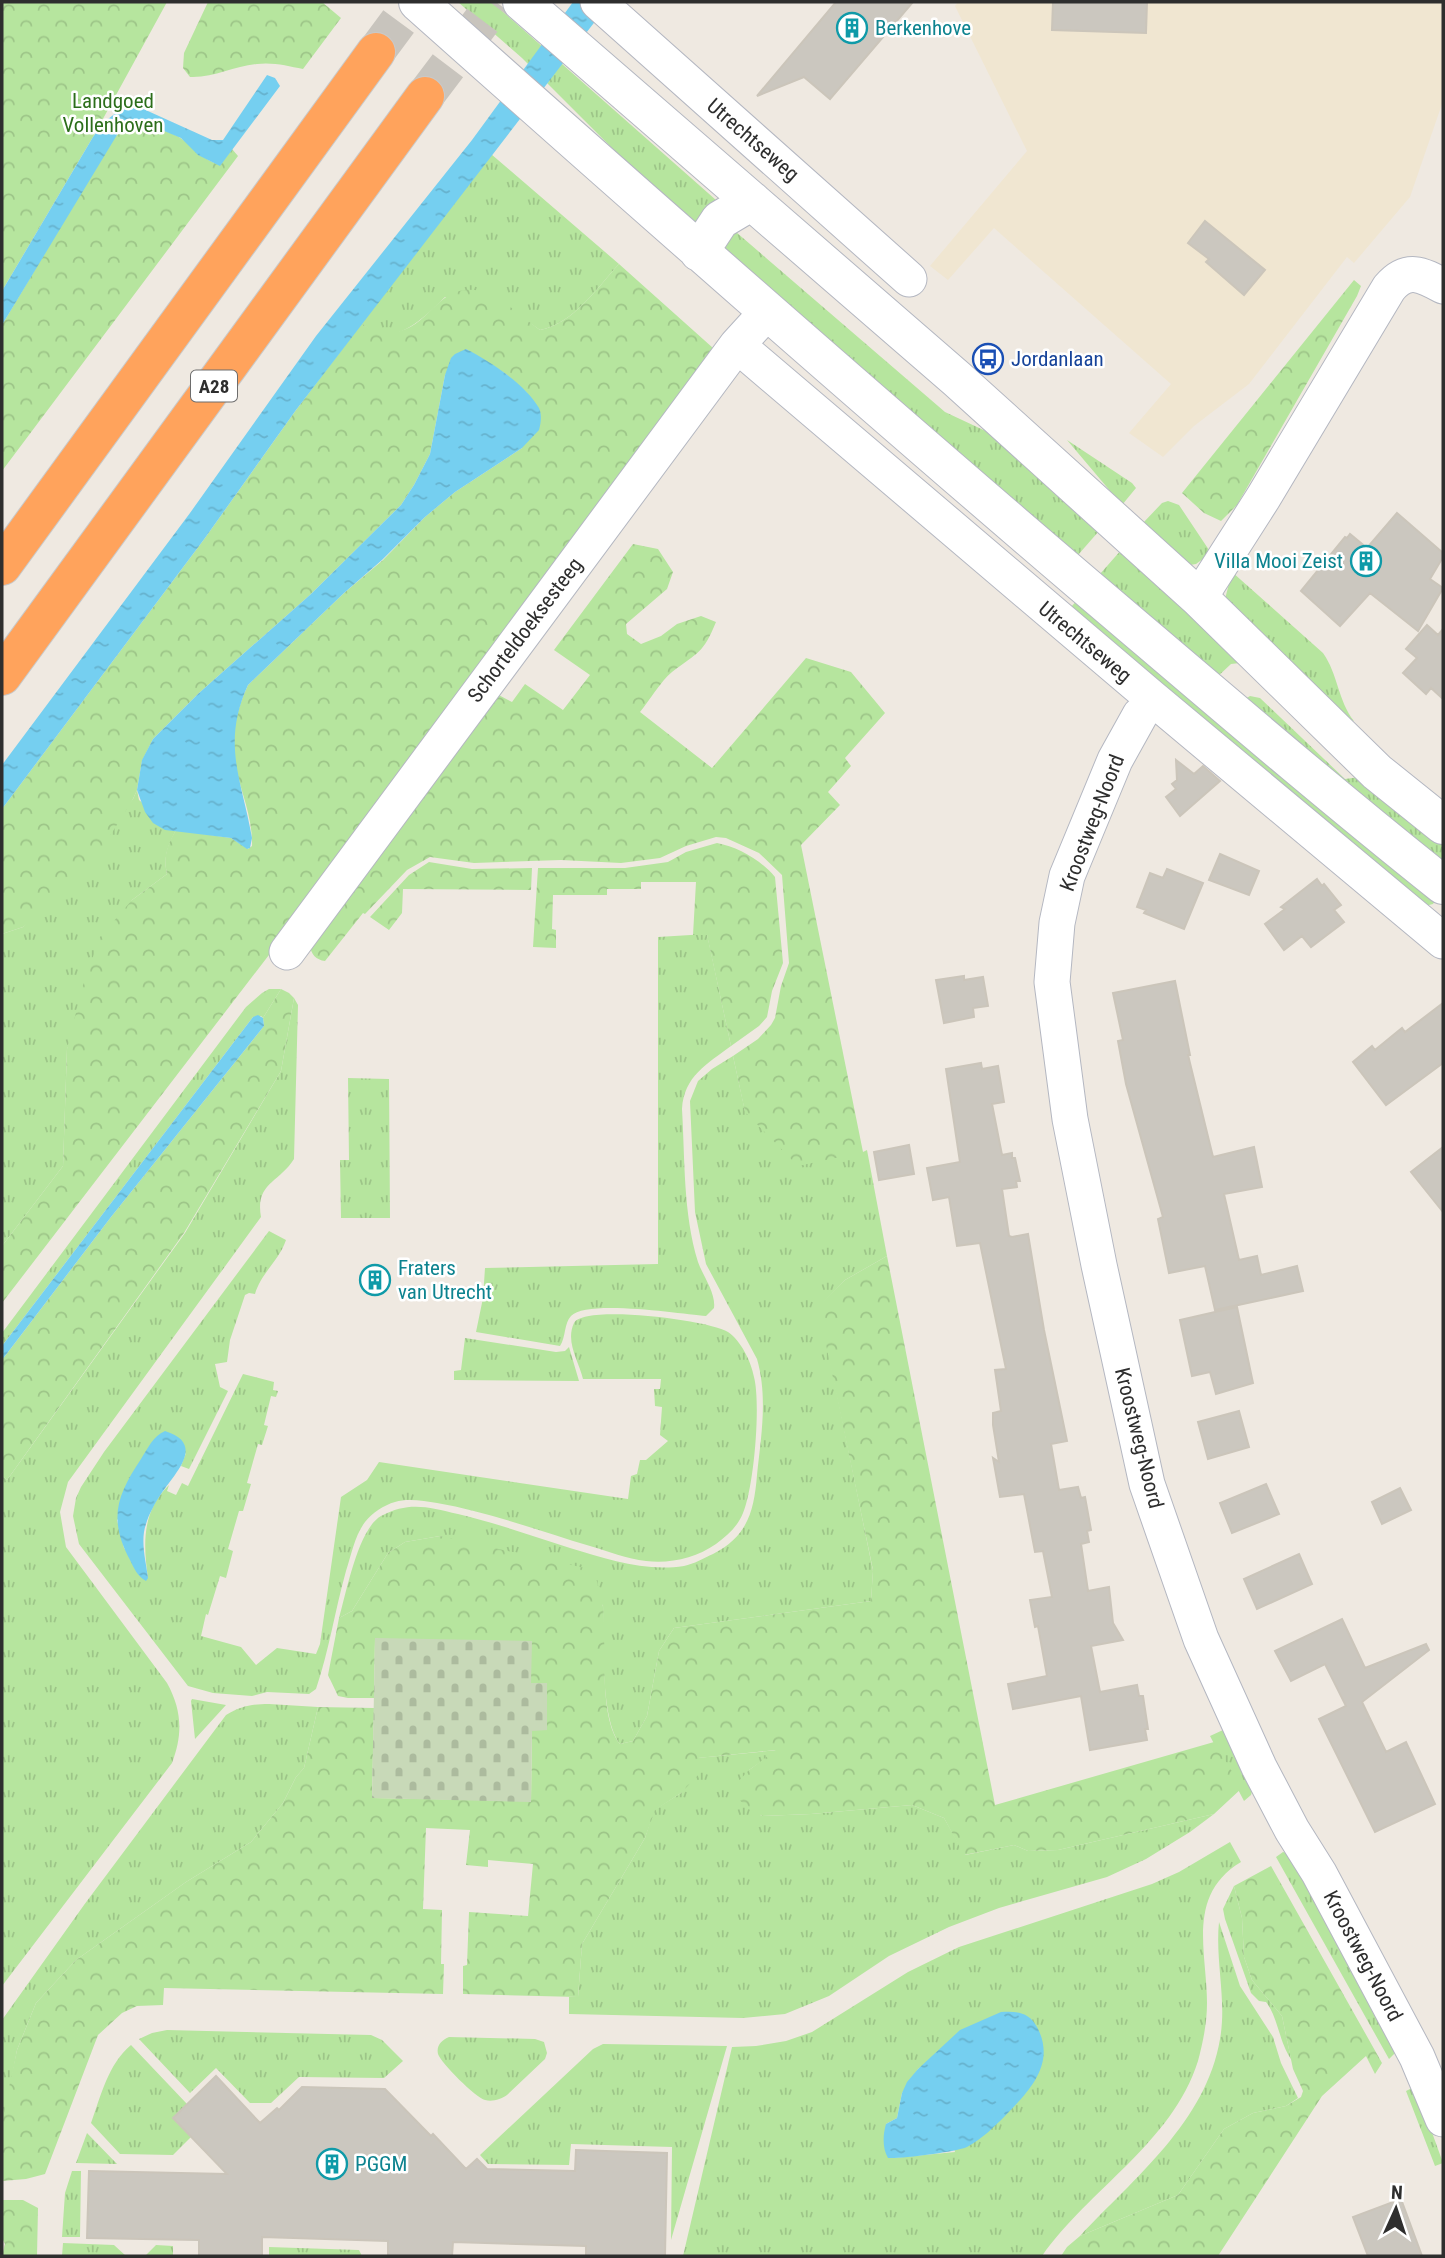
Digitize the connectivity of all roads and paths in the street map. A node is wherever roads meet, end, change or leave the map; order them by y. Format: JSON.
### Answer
{"nodes":[{"id":1,"x":418,"y":2,"type":"edge"},
{"id":2,"x":522,"y":2,"type":"edge"},
{"id":3,"x":598,"y":2,"type":"edge"},
{"id":4,"x":376,"y":52,"type":"tunnel mouth"},
{"id":5,"x":425,"y":96,"type":"tunnel mouth"},
{"id":6,"x":752,"y":201,"type":"junction"},
{"id":7,"x":699,"y":252,"type":"junction"},
{"id":8,"x":909,"y":279,"type":"dead end"},
{"id":9,"x":1443,"y":286,"type":"edge"},
{"id":10,"x":768,"y":311,"type":"junction"},
{"id":11,"x":737,"y":345,"type":"junction"},
{"id":12,"x":2,"y":566,"type":"edge"},
{"id":13,"x":1199,"y":598,"type":"junction"},
{"id":14,"x":1259,"y":655,"type":"junction"},
{"id":15,"x":2,"y":676,"type":"edge"},
{"id":16,"x":1219,"y":701,"type":"junction"},
{"id":17,"x":1140,"y":715,"type":"dead end"},
{"id":18,"x":1443,"y":825,"type":"edge"},
{"id":19,"x":1443,"y":885,"type":"edge"},
{"id":20,"x":1441,"y":935,"type":"edge"},
{"id":21,"x":287,"y":951,"type":"dead end"},
{"id":22,"x":1443,"y":2119,"type":"edge"}],
"edges":[{"from":1,"to":7,"type":"main road","name":"Utrechtseweg"},
{"from":2,"to":6,"type":"main road"},
{"from":3,"to":8,"type":"street","name":"Utrechtseweg"},
{"from":4,"to":12,"type":"highway"},
{"from":5,"to":15,"type":"highway","number":"A28"},
{"from":6,"to":7,"type":"main road"},
{"from":6,"to":13,"type":"main road"},
{"from":7,"to":10,"type":"main road","name":"Utrechtseweg"},
{"from":9,"to":13,"type":"street"},
{"from":10,"to":11,"type":"street","name":"Schorteldoeksesteeg"},
{"from":10,"to":16,"type":"main road","name":"Utrechtseweg"},
{"from":11,"to":20,"type":"street","name":"Utrechtseweg"},
{"from":11,"to":21,"type":"street","name":"Schorteldoeksesteeg"},
{"from":13,"to":14,"type":"main road"},
{"from":14,"to":16,"type":"main road"},
{"from":14,"to":18,"type":"main road"},
{"from":16,"to":19,"type":"main road","name":"Utrechtseweg"},
{"from":17,"to":22,"type":"street","name":"Kroostweg-Noord"}]}
